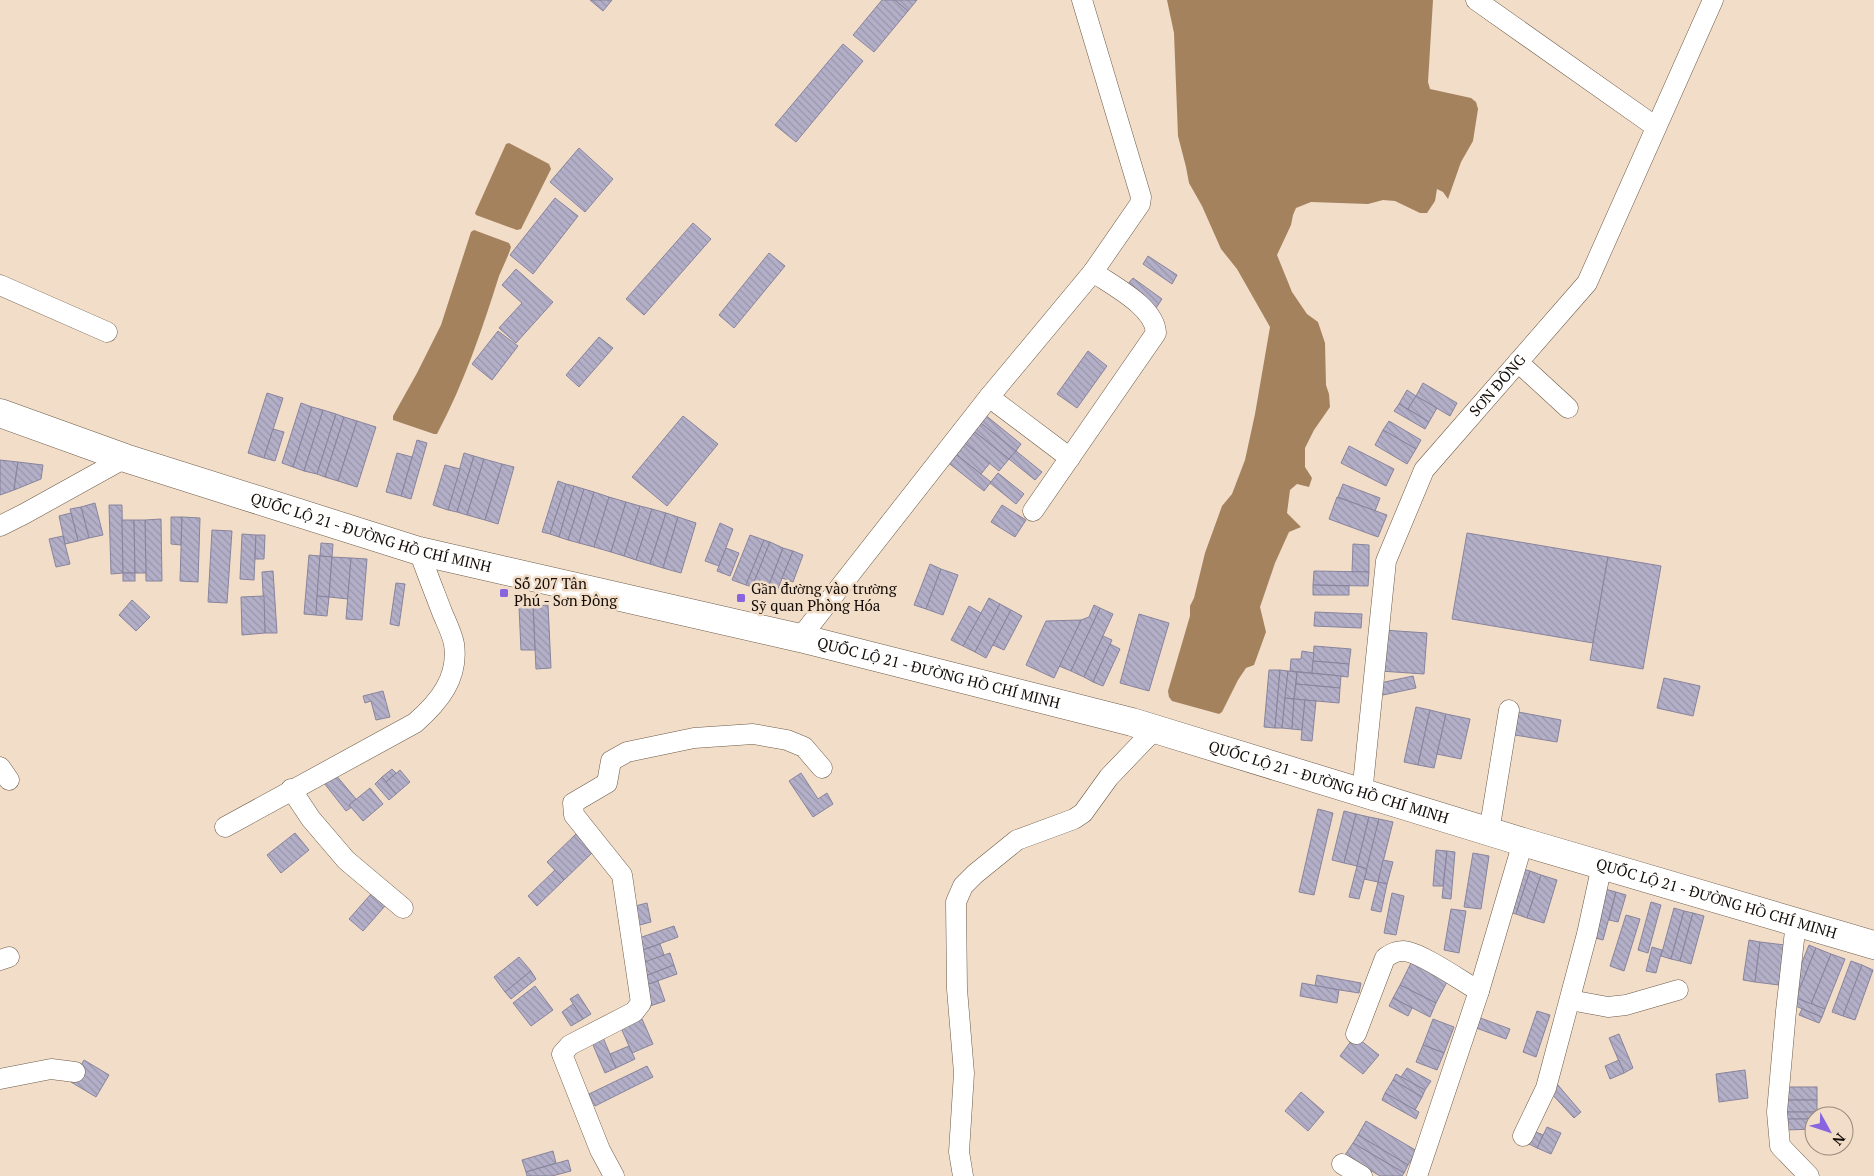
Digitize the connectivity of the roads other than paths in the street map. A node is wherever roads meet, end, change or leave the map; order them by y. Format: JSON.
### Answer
{"nodes":[{"id":1,"x":1082,"y":0,"type":"edge"},
{"id":2,"x":1476,"y":0,"type":"edge"},
{"id":3,"x":1713,"y":0,"type":"edge"},
{"id":4,"x":1656,"y":127,"type":"junction"},
{"id":5,"x":1093,"y":272,"type":"junction"},
{"id":6,"x":0,"y":285,"type":"edge"},
{"id":7,"x":107,"y":332,"type":"dead end"},
{"id":8,"x":1518,"y":362,"type":"junction"},
{"id":9,"x":989,"y":397,"type":"junction"},
{"id":10,"x":1568,"y":408,"type":"dead end"},
{"id":11,"x":0,"y":413,"type":"edge"},
{"id":12,"x":125,"y":458,"type":"junction"},
{"id":13,"x":1070,"y":458,"type":"junction"},
{"id":14,"x":1033,"y":511,"type":"dead end"},
{"id":15,"x":0,"y":526,"type":"edge"},
{"id":16,"x":419,"y":551,"type":"junction"},
{"id":17,"x":800,"y":638,"type":"junction"},
{"id":18,"x":1509,"y":710,"type":"dead end"},
{"id":19,"x":1155,"y":729,"type":"junction"},
{"id":20,"x":822,"y":768,"type":"dead end"},
{"id":21,"x":291,"y":789,"type":"junction"},
{"id":22,"x":1362,"y":794,"type":"junction"},
{"id":23,"x":225,"y":826,"type":"dead end"},
{"id":24,"x":1489,"y":832,"type":"junction"},
{"id":25,"x":1523,"y":842,"type":"junction"},
{"id":26,"x":1602,"y":865,"type":"junction"},
{"id":27,"x":403,"y":908,"type":"dead end"},
{"id":28,"x":1796,"y":922,"type":"junction"},
{"id":29,"x":1874,"y":945,"type":"edge"},
{"id":30,"x":1678,"y":990,"type":"dead end"},
{"id":31,"x":1479,"y":991,"type":"junction"},
{"id":32,"x":1570,"y":1000,"type":"junction"},
{"id":33,"x":1356,"y":1034,"type":"dead end"},
{"id":34,"x":75,"y":1072,"type":"dead end"},
{"id":35,"x":0,"y":1080,"type":"edge"},
{"id":36,"x":1523,"y":1136,"type":"dead end"},
{"id":37,"x":1342,"y":1164,"type":"dead end"},
{"id":38,"x":614,"y":1176,"type":"edge"},
{"id":39,"x":963,"y":1176,"type":"edge"},
{"id":40,"x":1362,"y":1176,"type":"edge"},
{"id":41,"x":1417,"y":1176,"type":"edge"},
{"id":42,"x":1809,"y":1176,"type":"edge"}],
"edges":[{"from":1,"to":5,"type":"street"},
{"from":2,"to":4,"type":"street"},
{"from":3,"to":4,"type":"street","name":"SƠN ĐÔNG"},
{"from":4,"to":8,"type":"street","name":"SƠN ĐÔNG"},
{"from":5,"to":9,"type":"street"},
{"from":5,"to":13,"type":"street"},
{"from":6,"to":7,"type":"street"},
{"from":8,"to":10,"type":"street"},
{"from":8,"to":22,"type":"street","name":"SƠN ĐÔNG"},
{"from":9,"to":13,"type":"street"},
{"from":9,"to":17,"type":"street"},
{"from":11,"to":12,"type":"highway","name":"QUỐC LỘ 21 - ĐƯỜNG HỒ CHÍ MINH"},
{"from":12,"to":15,"type":"street"},
{"from":12,"to":16,"type":"highway","name":"QUỐC LỘ 21 - ĐƯỜNG HỒ CHÍ MINH"},
{"from":13,"to":14,"type":"street"},
{"from":16,"to":17,"type":"highway","name":"QUỐC LỘ 21 - ĐƯỜNG HỒ CHÍ MINH"},
{"from":16,"to":21,"type":"street"},
{"from":17,"to":19,"type":"highway","name":"QUỐC LỘ 21 - ĐƯỜNG HỒ CHÍ MINH"},
{"from":18,"to":24,"type":"street"},
{"from":19,"to":22,"type":"highway","name":"QUỐC LỘ 21 - ĐƯỜNG HỒ CHÍ MINH"},
{"from":19,"to":39,"type":"street"},
{"from":20,"to":38,"type":"street"},
{"from":21,"to":23,"type":"street"},
{"from":21,"to":27,"type":"street"},
{"from":22,"to":24,"type":"highway","name":"QUỐC LỘ 21 - ĐƯỜNG HỒ CHÍ MINH"},
{"from":24,"to":25,"type":"highway","name":"QUỐC LỘ 21 - ĐƯỜNG HỒ CHÍ MINH"},
{"from":25,"to":26,"type":"highway","name":"QUỐC LỘ 21 - ĐƯỜNG HỒ CHÍ MINH"},
{"from":25,"to":31,"type":"street"},
{"from":26,"to":28,"type":"highway","name":"QUỐC LỘ 21 - ĐƯỜNG HỒ CHÍ MINH"},
{"from":26,"to":32,"type":"street"},
{"from":28,"to":29,"type":"highway","name":"QUỐC LỘ 21 - ĐƯỜNG HỒ CHÍ MINH"},
{"from":28,"to":42,"type":"street"},
{"from":30,"to":32,"type":"street"},
{"from":31,"to":33,"type":"street"},
{"from":31,"to":41,"type":"street"},
{"from":32,"to":36,"type":"street"},
{"from":34,"to":35,"type":"street"},
{"from":37,"to":40,"type":"street"}]}
